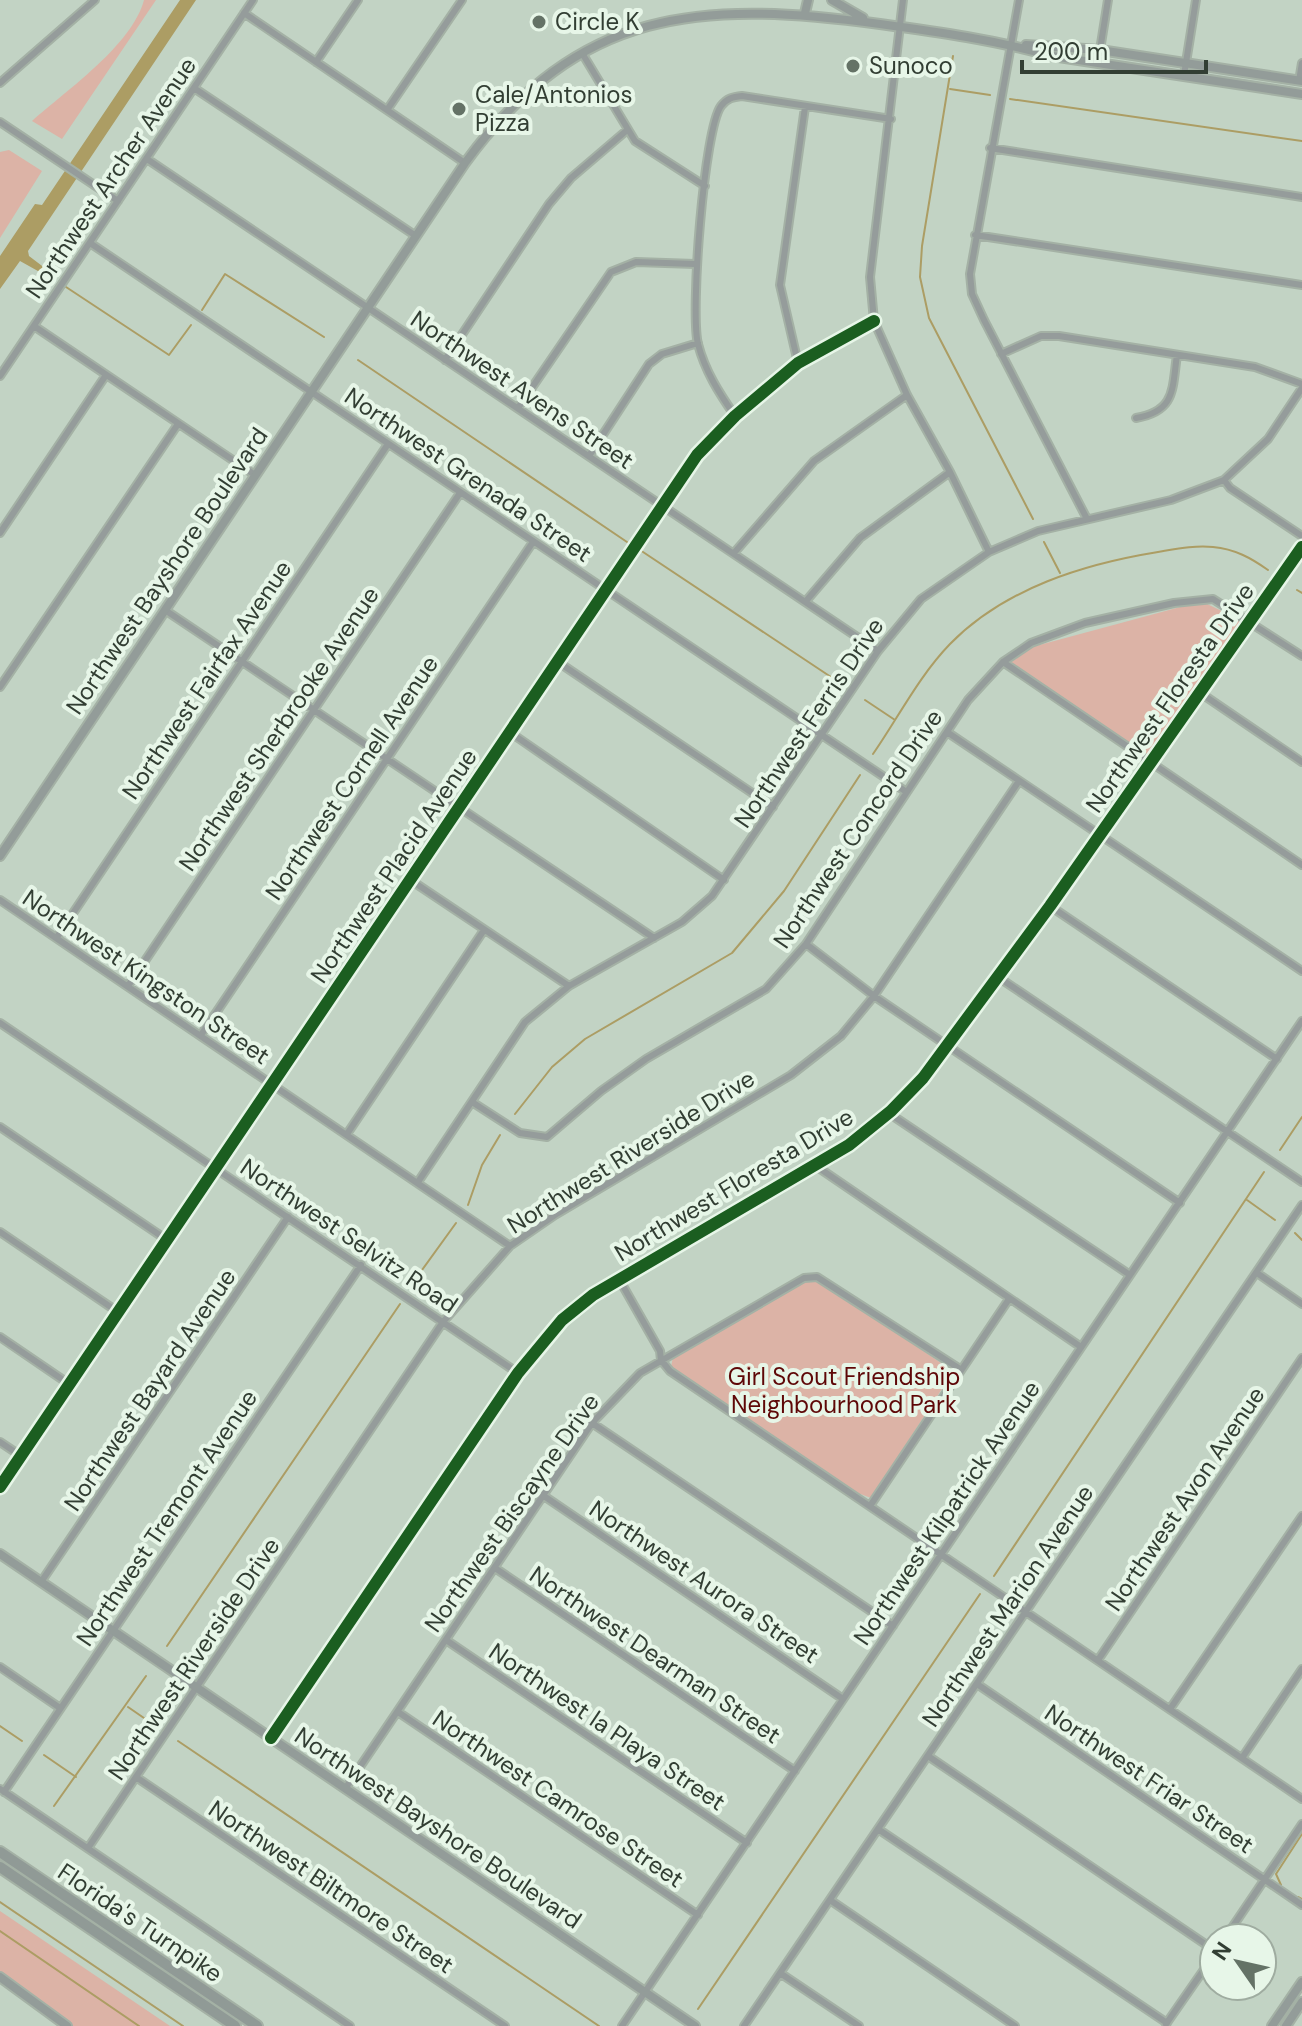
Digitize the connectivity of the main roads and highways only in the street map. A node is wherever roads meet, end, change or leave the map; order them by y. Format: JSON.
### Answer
{"nodes":[{"id":1,"x":808,"y":0,"type":"edge"},
{"id":2,"x":832,"y":0,"type":"edge"},
{"id":3,"x":805,"y":13,"type":"junction"},
{"id":4,"x":871,"y":22,"type":"junction"},
{"id":5,"x":1012,"y":45,"type":"junction"},
{"id":6,"x":1185,"y":70,"type":"junction"},
{"id":7,"x":1301,"y":81,"type":"edge"},
{"id":8,"x":1302,"y":94,"type":"edge"},
{"id":9,"x":1302,"y":547,"type":"edge"},
{"id":10,"x":0,"y":856,"type":"edge"},
{"id":11,"x":0,"y":1554,"type":"edge"},
{"id":12,"x":271,"y":1738,"type":"junction"},
{"id":13,"x":0,"y":1852,"type":"edge"},
{"id":14,"x":0,"y":1867,"type":"edge"},
{"id":15,"x":0,"y":1977,"type":"edge"},
{"id":16,"x":1302,"y":1982,"type":"edge"},
{"id":17,"x":1301,"y":2006,"type":"edge"},
{"id":18,"x":67,"y":2026,"type":"edge"},
{"id":19,"x":235,"y":2026,"type":"edge"},
{"id":20,"x":257,"y":2026,"type":"edge"},
{"id":21,"x":695,"y":2026,"type":"edge"},
{"id":22,"x":1272,"y":2026,"type":"edge"},
{"id":23,"x":1286,"y":2026,"type":"edge"}],
"edges":[{"from":1,"to":3,"type":"main road"},
{"from":2,"to":4,"type":"main road"},
{"from":3,"to":4,"type":"main road","name":"Northwest Bayshore Boulevard"},
{"from":3,"to":10,"type":"main road","name":"Northwest Bayshore Boulevard"},
{"from":4,"to":5,"type":"main road","name":"Northwest Bayshore Boulevard"},
{"from":5,"to":6,"type":"main road"},
{"from":5,"to":6,"type":"main road"},
{"from":6,"to":7,"type":"main road"},
{"from":6,"to":8,"type":"main road"},
{"from":9,"to":12,"type":"main road","name":"Northwest Floresta Drive"},
{"from":11,"to":12,"type":"main road","name":"Northwest Bayshore Boulevard"},
{"from":12,"to":21,"type":"main road","name":"Northwest Bayshore Boulevard"},
{"from":13,"to":20,"type":"highway","name":"Florida's Turnpike"},
{"from":14,"to":19,"type":"highway","name":"Florida's Turnpike"},
{"from":15,"to":18,"type":"main road"},
{"from":16,"to":22,"type":"main road"},
{"from":17,"to":23,"type":"main road"}]}
